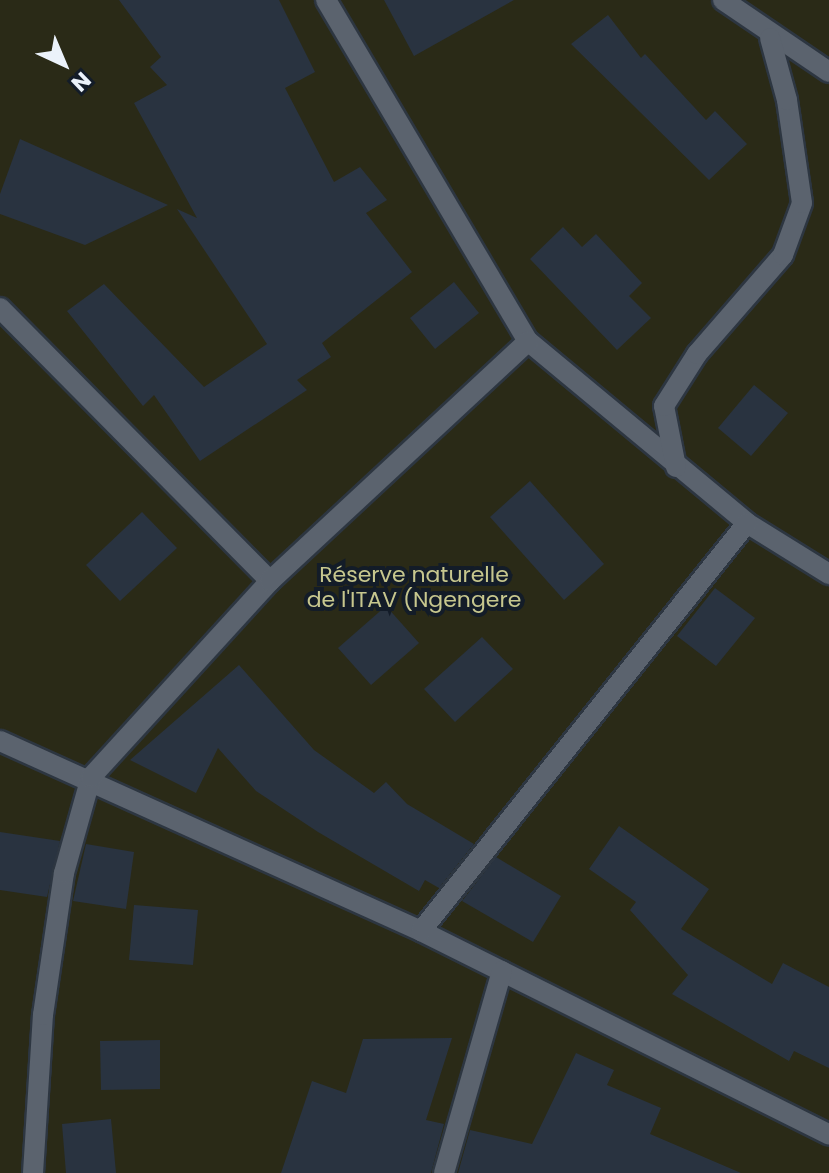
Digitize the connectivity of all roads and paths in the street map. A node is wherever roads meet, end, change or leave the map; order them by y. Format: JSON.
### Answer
{"nodes":[{"id":1,"x":326,"y":0,"type":"edge"},
{"id":2,"x":723,"y":0,"type":"edge"},
{"id":3,"x":770,"y":38,"type":"junction"},
{"id":4,"x":829,"y":72,"type":"edge"},
{"id":5,"x":0,"y":308,"type":"edge"},
{"id":6,"x":528,"y":341,"type":"junction"},
{"id":7,"x":676,"y":467,"type":"junction"},
{"id":8,"x":747,"y":523,"type":"junction"},
{"id":9,"x":829,"y":574,"type":"edge"},
{"id":10,"x":270,"y":581,"type":"junction"},
{"id":11,"x":0,"y":741,"type":"edge"},
{"id":12,"x":91,"y":777,"type":"junction"},
{"id":13,"x":421,"y":931,"type":"junction"},
{"id":14,"x":502,"y":971,"type":"junction"},
{"id":15,"x":829,"y":1134,"type":"edge"},
{"id":16,"x":33,"y":1173,"type":"edge"},
{"id":17,"x":444,"y":1173,"type":"edge"}],
"edges":[{"from":1,"to":6,"type":"street"},
{"from":2,"to":3,"type":"street"},
{"from":3,"to":4,"type":"street"},
{"from":3,"to":7,"type":"street"},
{"from":5,"to":10,"type":"street"},
{"from":6,"to":7,"type":"street"},
{"from":6,"to":10,"type":"street"},
{"from":7,"to":8,"type":"street"},
{"from":8,"to":9,"type":"street"},
{"from":8,"to":13,"type":"street"},
{"from":10,"to":12,"type":"street"},
{"from":11,"to":12,"type":"street"},
{"from":12,"to":13,"type":"street"},
{"from":12,"to":16,"type":"street"},
{"from":13,"to":14,"type":"street"},
{"from":14,"to":15,"type":"street"},
{"from":14,"to":17,"type":"street"}]}
